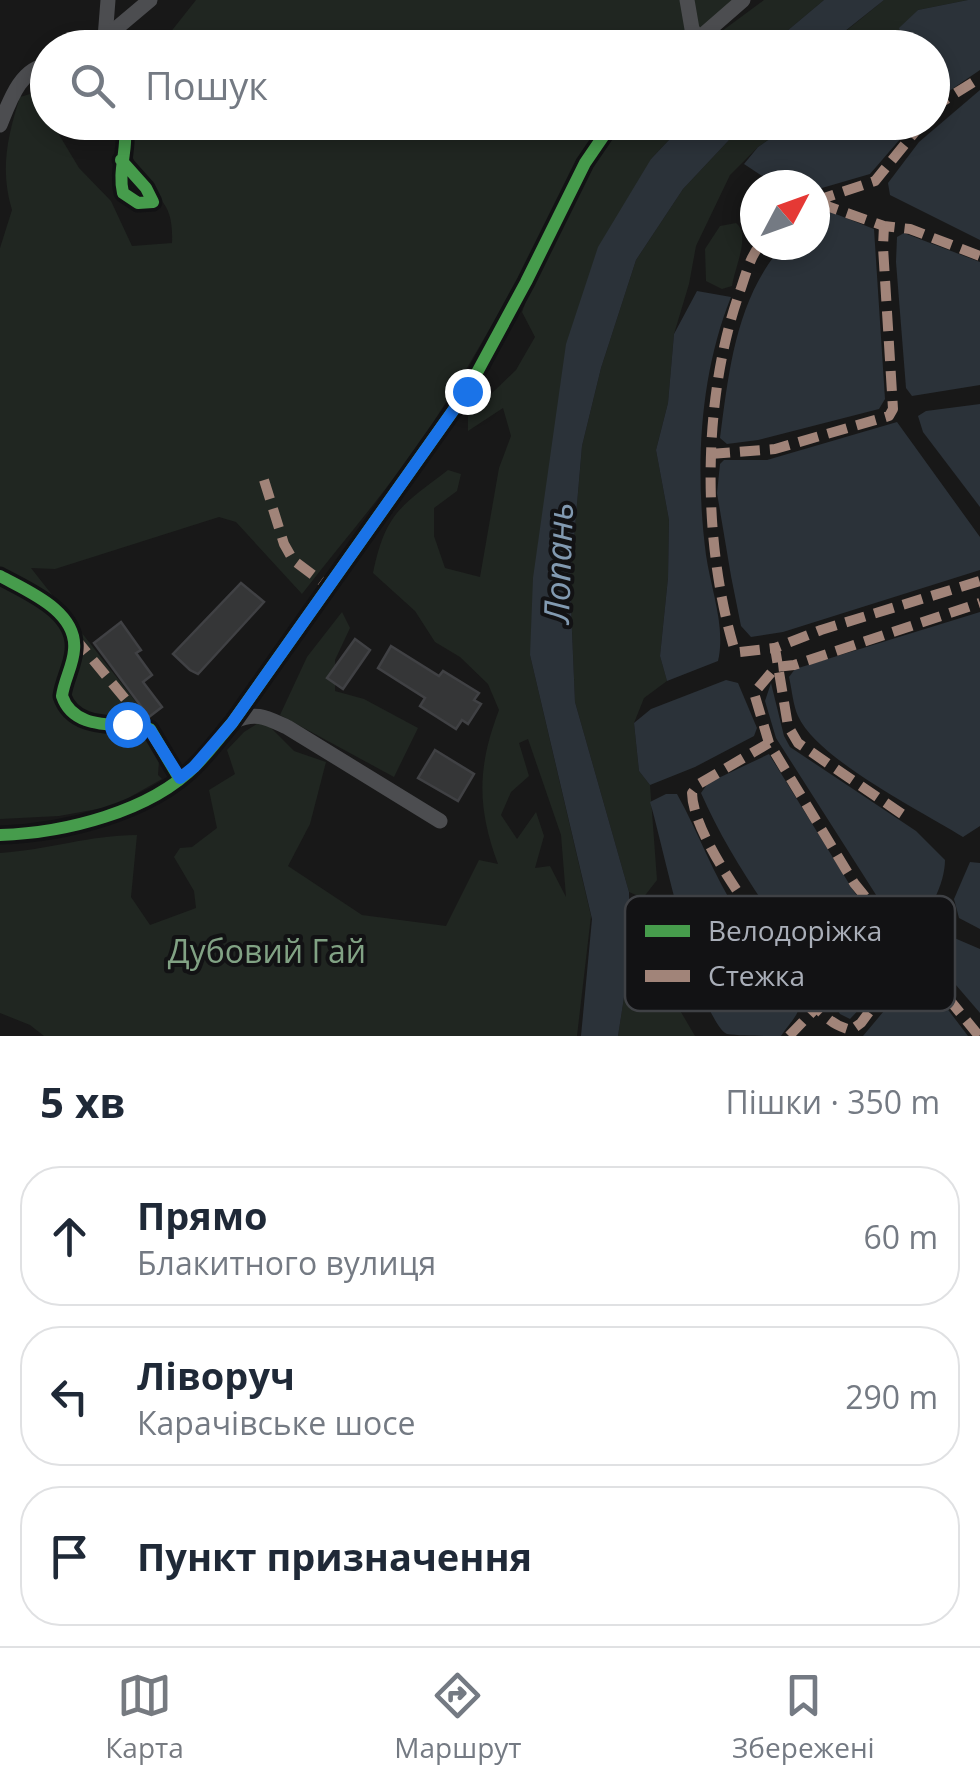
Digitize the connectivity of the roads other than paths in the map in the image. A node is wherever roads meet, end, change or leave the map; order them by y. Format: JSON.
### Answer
{"nodes":[{"id":1,"x":108,"y":0,"type":"edge"},
{"id":2,"x":150,"y":0,"type":"edge"},
{"id":3,"x":687,"y":0,"type":"edge"},
{"id":4,"x":743,"y":0,"type":"edge"},
{"id":5,"x":102,"y":30,"type":"edge"},
{"id":6,"x":114,"y":30,"type":"edge"},
{"id":7,"x":692,"y":30,"type":"edge"},
{"id":8,"x":708,"y":30,"type":"edge"},
{"id":9,"x":30,"y":71,"type":"edge"},
{"id":10,"x":0,"y":125,"type":"edge"},
{"id":11,"x":125,"y":140,"type":"edge"},
{"id":12,"x":601,"y":140,"type":"edge"},
{"id":13,"x":121,"y":160,"type":"dead end"},
{"id":14,"x":0,"y":576,"type":"edge"},
{"id":15,"x":232,"y":723,"type":"junction"},
{"id":16,"x":180,"y":778,"type":"junction"},
{"id":17,"x":440,"y":821,"type":"dead end"},
{"id":18,"x":0,"y":835,"type":"edge"}],
"edges":[{"from":1,"to":5,"type":"street"},
{"from":2,"to":6,"type":"street"},
{"from":3,"to":7,"type":"street"},
{"from":4,"to":8,"type":"street"},
{"from":9,"to":10,"type":"street"},
{"from":11,"to":13,"type":"street"},
{"from":12,"to":15,"type":"street"},
{"from":14,"to":16,"type":"street"},
{"from":15,"to":16,"type":"street"},
{"from":15,"to":17,"type":"street"},
{"from":16,"to":18,"type":"street"}]}
